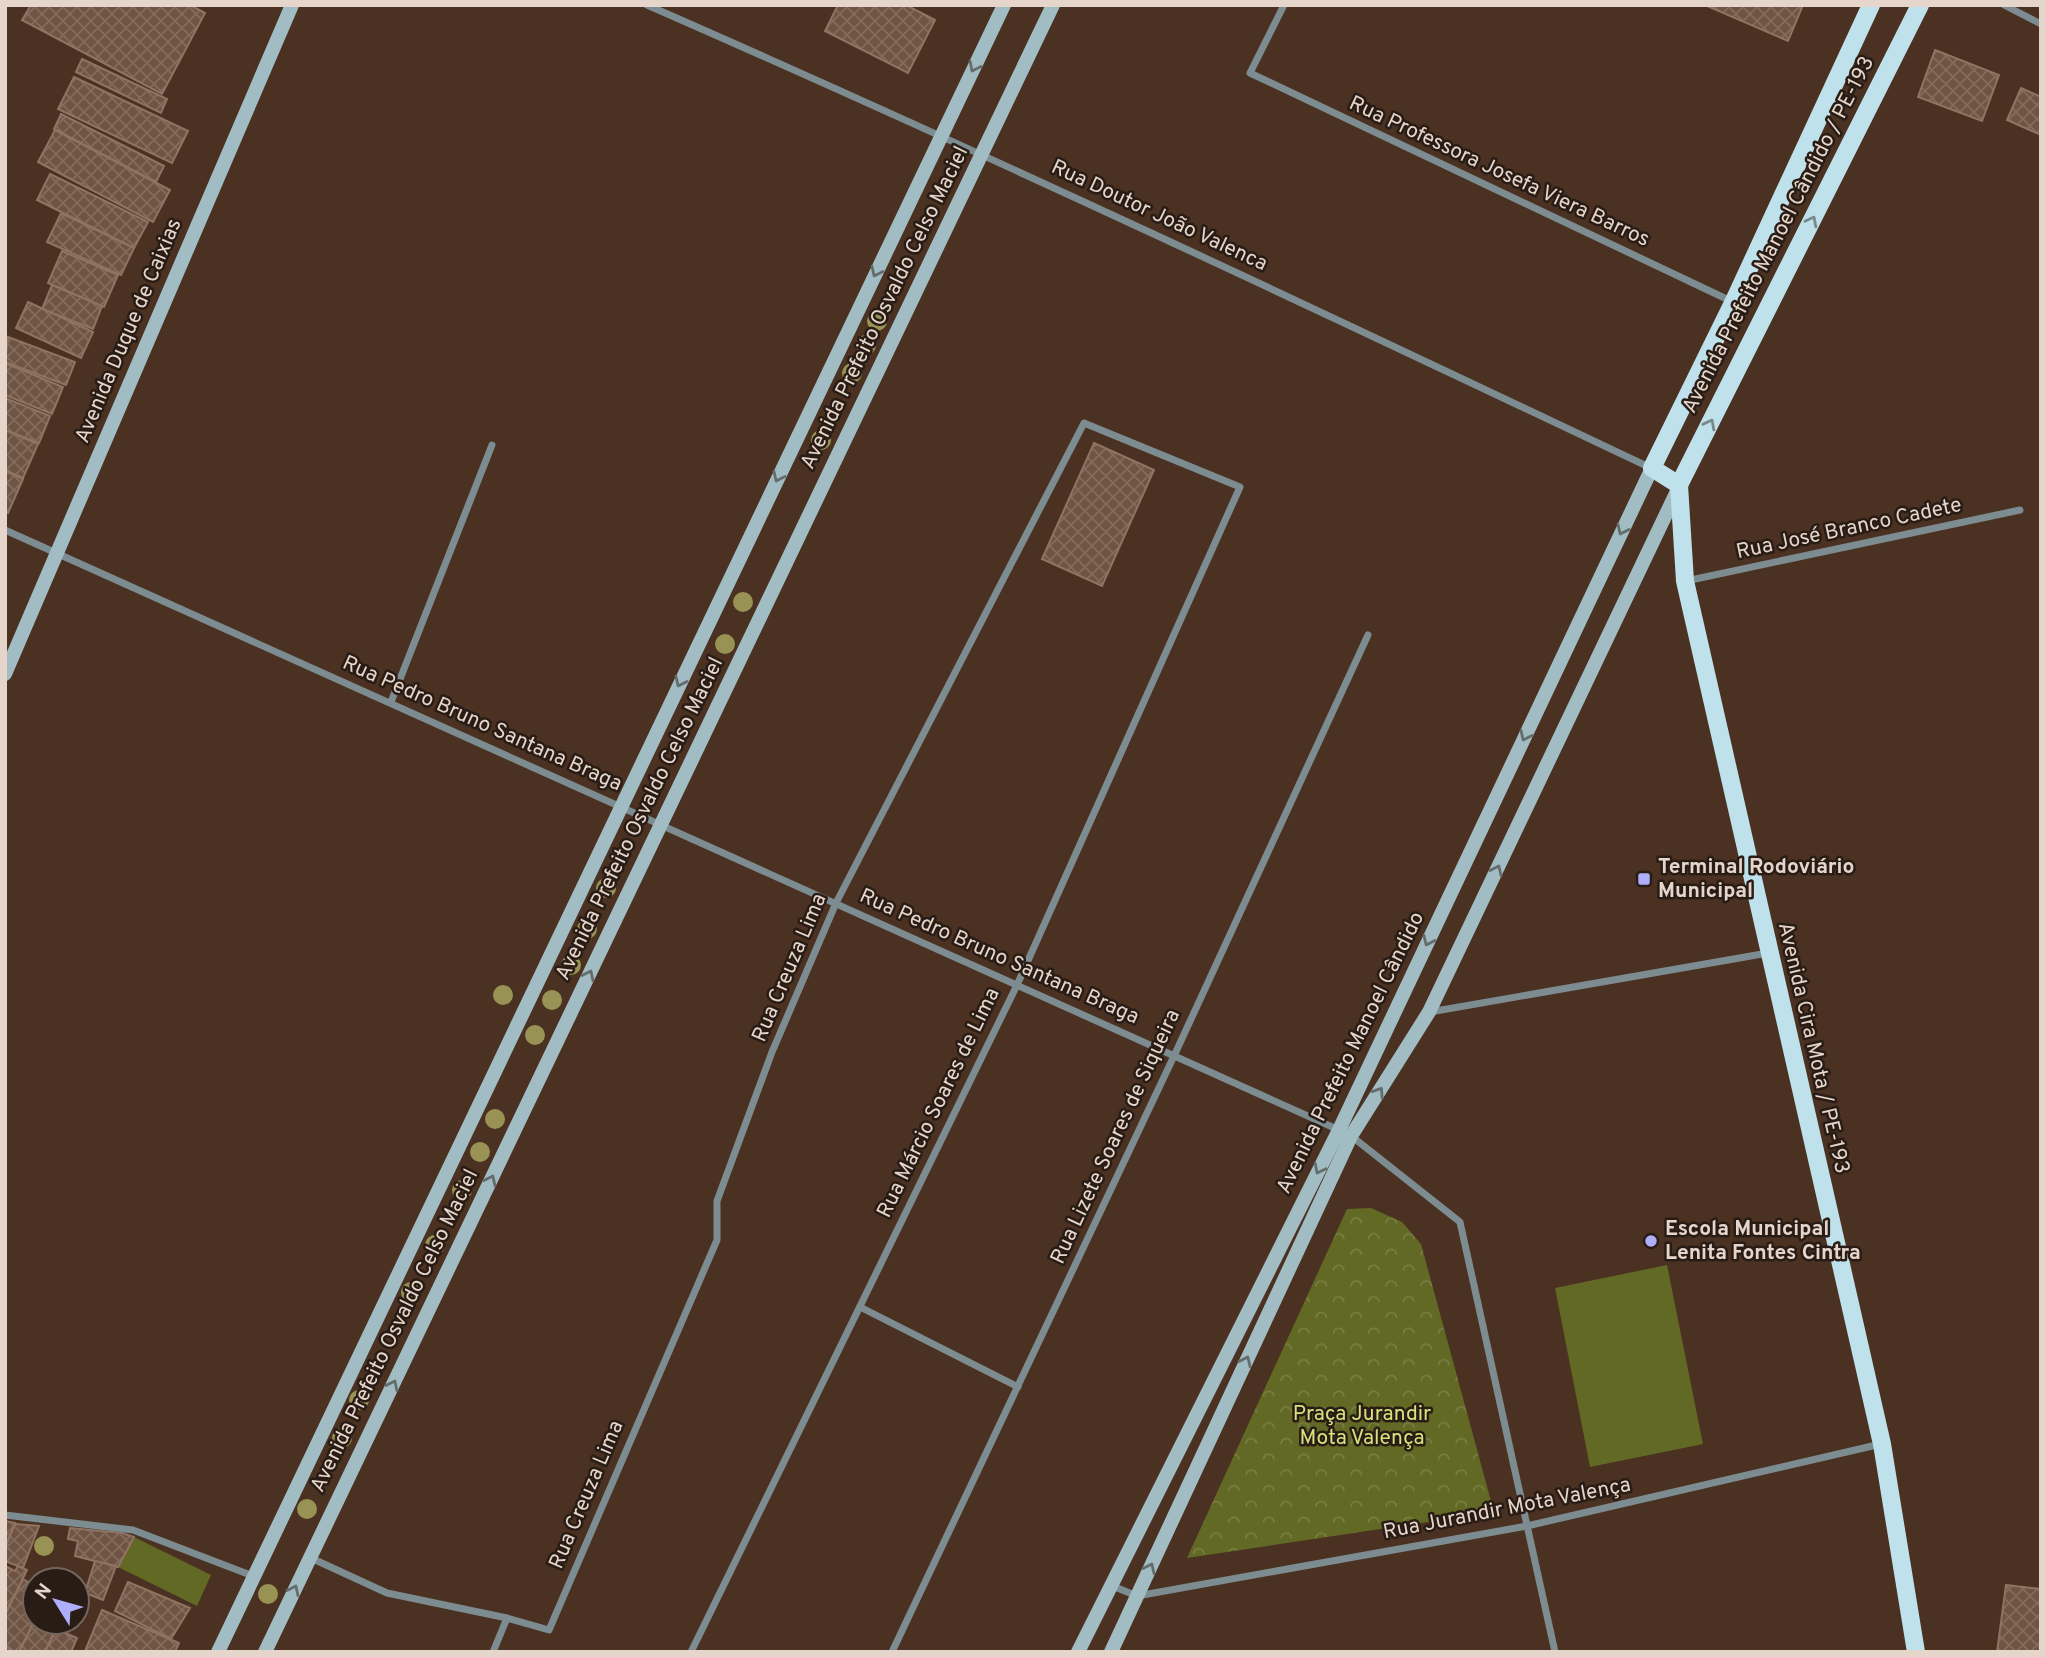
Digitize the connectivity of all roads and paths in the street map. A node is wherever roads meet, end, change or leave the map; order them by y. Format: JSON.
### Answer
{"nodes":[{"id":1,"x":292,"y":5,"type":"edge"},
{"id":2,"x":647,"y":5,"type":"edge"},
{"id":3,"x":1004,"y":5,"type":"edge"},
{"id":4,"x":1053,"y":5,"type":"edge"},
{"id":5,"x":1284,"y":5,"type":"edge"},
{"id":6,"x":1871,"y":5,"type":"edge"},
{"id":7,"x":1920,"y":5,"type":"edge"},
{"id":8,"x":2004,"y":5,"type":"edge"},
{"id":9,"x":2041,"y":24,"type":"edge"},
{"id":10,"x":942,"y":134,"type":"junction"},
{"id":11,"x":982,"y":153,"type":"junction"},
{"id":12,"x":1733,"y":303,"type":"junction"},
{"id":13,"x":492,"y":445,"type":"dead end"},
{"id":14,"x":1651,"y":468,"type":"junction"},
{"id":15,"x":1679,"y":485,"type":"junction"},
{"id":16,"x":1240,"y":488,"type":"joint"},
{"id":17,"x":2021,"y":510,"type":"dead end"},
{"id":18,"x":5,"y":530,"type":"edge"},
{"id":19,"x":58,"y":552,"type":"junction"},
{"id":20,"x":1685,"y":581,"type":"junction"},
{"id":21,"x":1368,"y":635,"type":"dead end"},
{"id":22,"x":5,"y":674,"type":"edge"},
{"id":23,"x":391,"y":702,"type":"junction"},
{"id":24,"x":621,"y":806,"type":"junction"},
{"id":25,"x":661,"y":825,"type":"junction"},
{"id":26,"x":836,"y":903,"type":"junction"},
{"id":27,"x":1768,"y":953,"type":"junction"},
{"id":28,"x":1017,"y":985,"type":"junction"},
{"id":29,"x":1429,"y":1012,"type":"junction"},
{"id":30,"x":1174,"y":1056,"type":"junction"},
{"id":31,"x":1345,"y":1133,"type":"junction"},
{"id":32,"x":860,"y":1307,"type":"junction"},
{"id":33,"x":1018,"y":1387,"type":"junction"},
{"id":34,"x":1882,"y":1444,"type":"junction"},
{"id":35,"x":5,"y":1515,"type":"edge"},
{"id":36,"x":1527,"y":1526,"type":"junction"},
{"id":37,"x":310,"y":1558,"type":"junction"},
{"id":38,"x":253,"y":1576,"type":"junction"},
{"id":39,"x":1109,"y":1585,"type":"junction"},
{"id":40,"x":1137,"y":1596,"type":"junction"},
{"id":41,"x":506,"y":1618,"type":"junction"},
{"id":42,"x":218,"y":1652,"type":"edge"},
{"id":43,"x":265,"y":1652,"type":"edge"},
{"id":44,"x":493,"y":1652,"type":"edge"},
{"id":45,"x":691,"y":1652,"type":"edge"},
{"id":46,"x":892,"y":1652,"type":"edge"},
{"id":47,"x":1077,"y":1652,"type":"edge"},
{"id":48,"x":1111,"y":1652,"type":"edge"},
{"id":49,"x":1555,"y":1652,"type":"edge"},
{"id":50,"x":1916,"y":1652,"type":"edge"}],
"edges":[{"from":1,"to":19,"type":"street","name":"Avenida Duque de Caixias"},
{"from":2,"to":10,"type":"street","name":"Rua Doutor João Valenca"},
{"from":3,"to":10,"type":"street","name":"Avenida Prefeito Osvaldo Celso Maciel","one_way":true},
{"from":4,"to":11,"type":"street","name":"Avenida Prefeito Osvaldo Celso Maciel"},
{"from":5,"to":12,"type":"street","name":"Rua Professora Josefa Viera Barros"},
{"from":6,"to":12,"type":"main road","name":"Avenida Prefeito Manoel Cândido / PE-193"},
{"from":15,"to":7,"type":"main road","name":"Avenida Prefeito Manoel Cândido / PE-193","one_way":true},
{"from":8,"to":9,"type":"street"},
{"from":10,"to":11,"type":"street","name":"Rua Doutor João Valenca"},
{"from":10,"to":24,"type":"street","name":"Avenida Prefeito Osvaldo Celso Maciel","one_way":true},
{"from":11,"to":14,"type":"street","name":"Rua Doutor João Valenca"},
{"from":11,"to":25,"type":"street","name":"Avenida Prefeito Osvaldo Celso Maciel"},
{"from":12,"to":14,"type":"main road","name":"Avenida Prefeito Manoel Cândido / PE-193"},
{"from":13,"to":23,"type":"street"},
{"from":14,"to":15,"type":"main road"},
{"from":14,"to":31,"type":"street","name":"Avenida Prefeito Manoel Cândido","one_way":true},
{"from":15,"to":20,"type":"main road","name":"Avenida Cira Mota / PE-193"},
{"from":29,"to":15,"type":"street","name":"Avenida Prefeito Manoel Cândido","one_way":true},
{"from":16,"to":26,"type":"street","name":"Rua Creuza Lima"},
{"from":16,"to":28,"type":"street","name":"Rua Márcio Soares de Lima"},
{"from":17,"to":20,"type":"street","name":"Rua José Branco Cadete"},
{"from":18,"to":19,"type":"street","name":"Rua Pedro Bruno Santana Braga"},
{"from":19,"to":22,"type":"street","name":"Avenida Duque de Caixias"},
{"from":19,"to":23,"type":"street","name":"Rua Pedro Bruno Santana Braga"},
{"from":20,"to":27,"type":"main road","name":"Avenida Cira Mota / PE-193"},
{"from":21,"to":30,"type":"street","name":"Rua Lizete Soares de Siqueira"},
{"from":23,"to":24,"type":"street","name":"Rua Pedro Bruno Santana Braga"},
{"from":24,"to":25,"type":"street","name":"Rua Pedro Bruno Santana Braga"},
{"from":24,"to":38,"type":"street","name":"Avenida Prefeito Osvaldo Celso Maciel"},
{"from":25,"to":26,"type":"street","name":"Rua Pedro Bruno Santana Braga"},
{"from":37,"to":25,"type":"street","name":"Avenida Prefeito Osvaldo Celso Maciel","one_way":true},
{"from":26,"to":28,"type":"street","name":"Rua Pedro Bruno Santana Braga"},
{"from":26,"to":41,"type":"street","name":"Rua Creuza Lima"},
{"from":27,"to":29,"type":"street"},
{"from":27,"to":34,"type":"main road","name":"Avenida Cira Mota / PE-193"},
{"from":28,"to":30,"type":"street","name":"Rua Pedro Bruno Santana Braga"},
{"from":28,"to":32,"type":"street","name":"Rua Márcio Soares de Lima"},
{"from":31,"to":29,"type":"street","name":"Avenida Prefeito Manoel Cândido","one_way":true},
{"from":30,"to":31,"type":"street","name":"Rua Pedro Bruno Santana Braga"},
{"from":30,"to":33,"type":"street","name":"Rua Lizete Soares de Siqueira"},
{"from":31,"to":36,"type":"street","name":"Rua Pedro Bruno Santana Braga"},
{"from":31,"to":39,"type":"street","name":"Avenida Prefeito Manoel Cândido","one_way":true},
{"from":40,"to":31,"type":"street","name":"Avenida Prefeito Manoel Cândido","one_way":true},
{"from":32,"to":33,"type":"street"},
{"from":32,"to":45,"type":"street","name":"Rua Márcio Soares de Lima"},
{"from":33,"to":46,"type":"street","name":"Rua Lizete Soares de Siqueira"},
{"from":34,"to":36,"type":"street","name":"Rua Jurandir Mota Valença"},
{"from":34,"to":50,"type":"main road","name":"Avenida Cira Mota / PE-193"},
{"from":35,"to":38,"type":"street"},
{"from":36,"to":40,"type":"street","name":"Rua Jurandir Mota Valença"},
{"from":36,"to":49,"type":"street","name":"Rua Pedro Bruno Santana Braga"},
{"from":37,"to":41,"type":"street"},
{"from":43,"to":37,"type":"street","name":"Avenida Prefeito Osvaldo Celso Maciel","one_way":true},
{"from":38,"to":42,"type":"street","name":"Avenida Prefeito Osvaldo Celso Maciel"},
{"from":39,"to":40,"type":"street"},
{"from":39,"to":47,"type":"street","name":"Avenida Prefeito Manoel Cândido"},
{"from":40,"to":48,"type":"street","name":"Avenida Prefeito Manoel Cândido"},
{"from":41,"to":44,"type":"street"}]}
